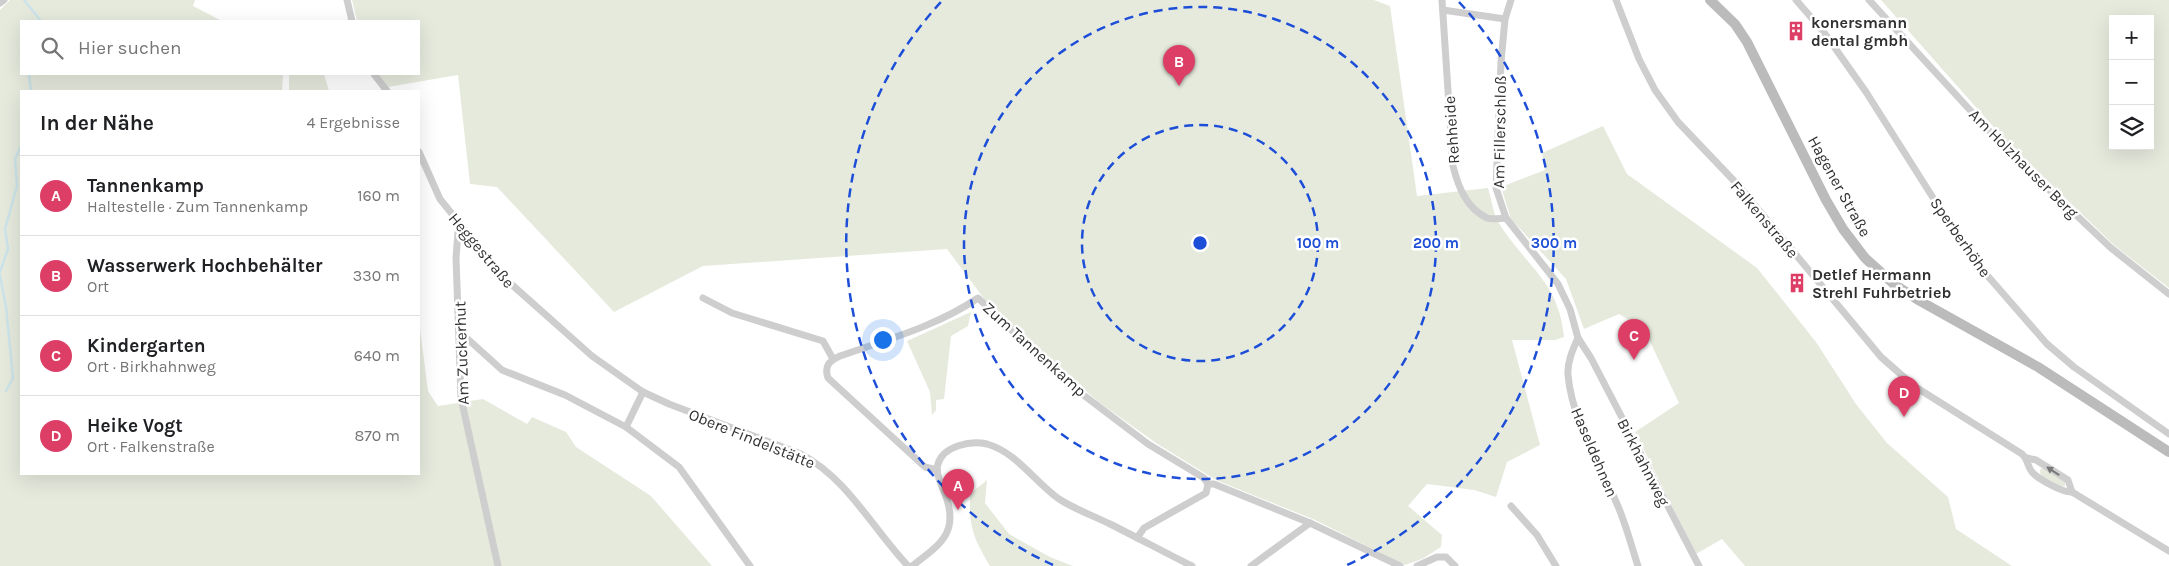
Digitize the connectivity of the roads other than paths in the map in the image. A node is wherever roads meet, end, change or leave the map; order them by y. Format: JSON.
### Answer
{"nodes":[{"id":1,"x":4,"y":0,"type":"edge"},
{"id":2,"x":347,"y":0,"type":"edge"},
{"id":3,"x":1442,"y":0,"type":"edge"},
{"id":4,"x":1511,"y":0,"type":"edge"},
{"id":5,"x":1616,"y":0,"type":"edge"},
{"id":6,"x":1710,"y":0,"type":"edge"},
{"id":7,"x":1796,"y":0,"type":"edge"},
{"id":8,"x":1869,"y":0,"type":"edge"},
{"id":9,"x":0,"y":3,"type":"edge"},
{"id":10,"x":1443,"y":10,"type":"junction"},
{"id":11,"x":1505,"y":19,"type":"junction"},
{"id":12,"x":352,"y":20,"type":"edge"},
{"id":13,"x":375,"y":75,"type":"edge"},
{"id":14,"x":386,"y":90,"type":"edge"},
{"id":15,"x":420,"y":154,"type":"edge"},
{"id":16,"x":1506,"y":218,"type":"junction"},
{"id":17,"x":462,"y":228,"type":"junction"},
{"id":18,"x":2169,"y":294,"type":"edge"},
{"id":19,"x":703,"y":298,"type":"dead end"},
{"id":20,"x":460,"y":332,"type":"junction"},
{"id":21,"x":567,"y":334,"type":"joint"},
{"id":22,"x":1578,"y":338,"type":"junction"},
{"id":23,"x":1591,"y":358,"type":"joint"},
{"id":24,"x":833,"y":359,"type":"junction"},
{"id":25,"x":643,"y":392,"type":"junction"},
{"id":26,"x":626,"y":427,"type":"junction"},
{"id":27,"x":2169,"y":434,"type":"edge"},
{"id":28,"x":2169,"y":452,"type":"edge"},
{"id":29,"x":2027,"y":458,"type":"junction"},
{"id":30,"x":937,"y":470,"type":"junction"},
{"id":31,"x":1208,"y":484,"type":"junction"},
{"id":32,"x":2072,"y":492,"type":"junction"},
{"id":33,"x":1511,"y":506,"type":"dead end"},
{"id":34,"x":1310,"y":523,"type":"junction"},
{"id":35,"x":1137,"y":538,"type":"junction"},
{"id":36,"x":2169,"y":551,"type":"edge"},
{"id":37,"x":498,"y":566,"type":"edge"},
{"id":38,"x":750,"y":566,"type":"edge"},
{"id":39,"x":910,"y":566,"type":"edge"},
{"id":40,"x":1192,"y":566,"type":"edge"},
{"id":41,"x":1251,"y":566,"type":"edge"},
{"id":42,"x":1400,"y":566,"type":"edge"},
{"id":43,"x":1418,"y":566,"type":"edge"},
{"id":44,"x":1455,"y":566,"type":"edge"},
{"id":45,"x":1556,"y":566,"type":"edge"},
{"id":46,"x":1638,"y":566,"type":"edge"},
{"id":47,"x":1699,"y":566,"type":"edge"}],
"edges":[{"from":1,"to":9,"type":"street"},
{"from":2,"to":12,"type":"street"},
{"from":3,"to":10,"type":"street","name":"Rehheide"},
{"from":4,"to":11,"type":"street","name":"Am Fillerschloß"},
{"from":5,"to":29,"type":"street","name":"Falkenstraße"},
{"from":6,"to":28,"type":"main road","name":"Hagener Straße"},
{"from":7,"to":27,"type":"street","name":"Sperberhöhe"},
{"from":8,"to":18,"type":"street","name":"Am Holzhauser Berg"},
{"from":10,"to":11,"type":"street"},
{"from":10,"to":16,"type":"street","name":"Rehheide"},
{"from":11,"to":16,"type":"street","name":"Am Fillerschloß"},
{"from":13,"to":14,"type":"street"},
{"from":15,"to":17,"type":"street","name":"Heggestraße"},
{"from":16,"to":22,"type":"street","name":"Am Fillerschloß"},
{"from":17,"to":20,"type":"street","name":"Am Zuckerhut"},
{"from":17,"to":21,"type":"street","name":"Heggestraße"},
{"from":19,"to":24,"type":"street"},
{"from":20,"to":26,"type":"street"},
{"from":20,"to":37,"type":"street","name":"Am Zuckerhut"},
{"from":21,"to":25,"type":"street","name":"Obere Findelstätte"},
{"from":22,"to":23,"type":"street","name":"Am Fillerschloß"},
{"from":22,"to":46,"type":"street","name":"Haseldehnen"},
{"from":23,"to":47,"type":"street","name":"Birkhahnweg"},
{"from":24,"to":30,"type":"street"},
{"from":24,"to":31,"type":"street","name":"Zum Tannenkamp"},
{"from":25,"to":26,"type":"street"},
{"from":25,"to":39,"type":"street","name":"Obere Findelstätte"},
{"from":26,"to":38,"type":"street"},
{"from":32,"to":29,"type":"street","name":"Falkenstraße","one_way":true},
{"from":29,"to":32,"type":"street","name":"Falkenstraße"},
{"from":30,"to":35,"type":"street"},
{"from":30,"to":39,"type":"street"},
{"from":31,"to":34,"type":"street","name":"Zum Tannenkamp"},
{"from":31,"to":35,"type":"street"},
{"from":32,"to":36,"type":"street","name":"Falkenstraße"},
{"from":33,"to":45,"type":"street"},
{"from":34,"to":41,"type":"street"},
{"from":34,"to":42,"type":"street","name":"Zum Tannenkamp"},
{"from":35,"to":40,"type":"street"},
{"from":43,"to":44,"type":"street"}]}
